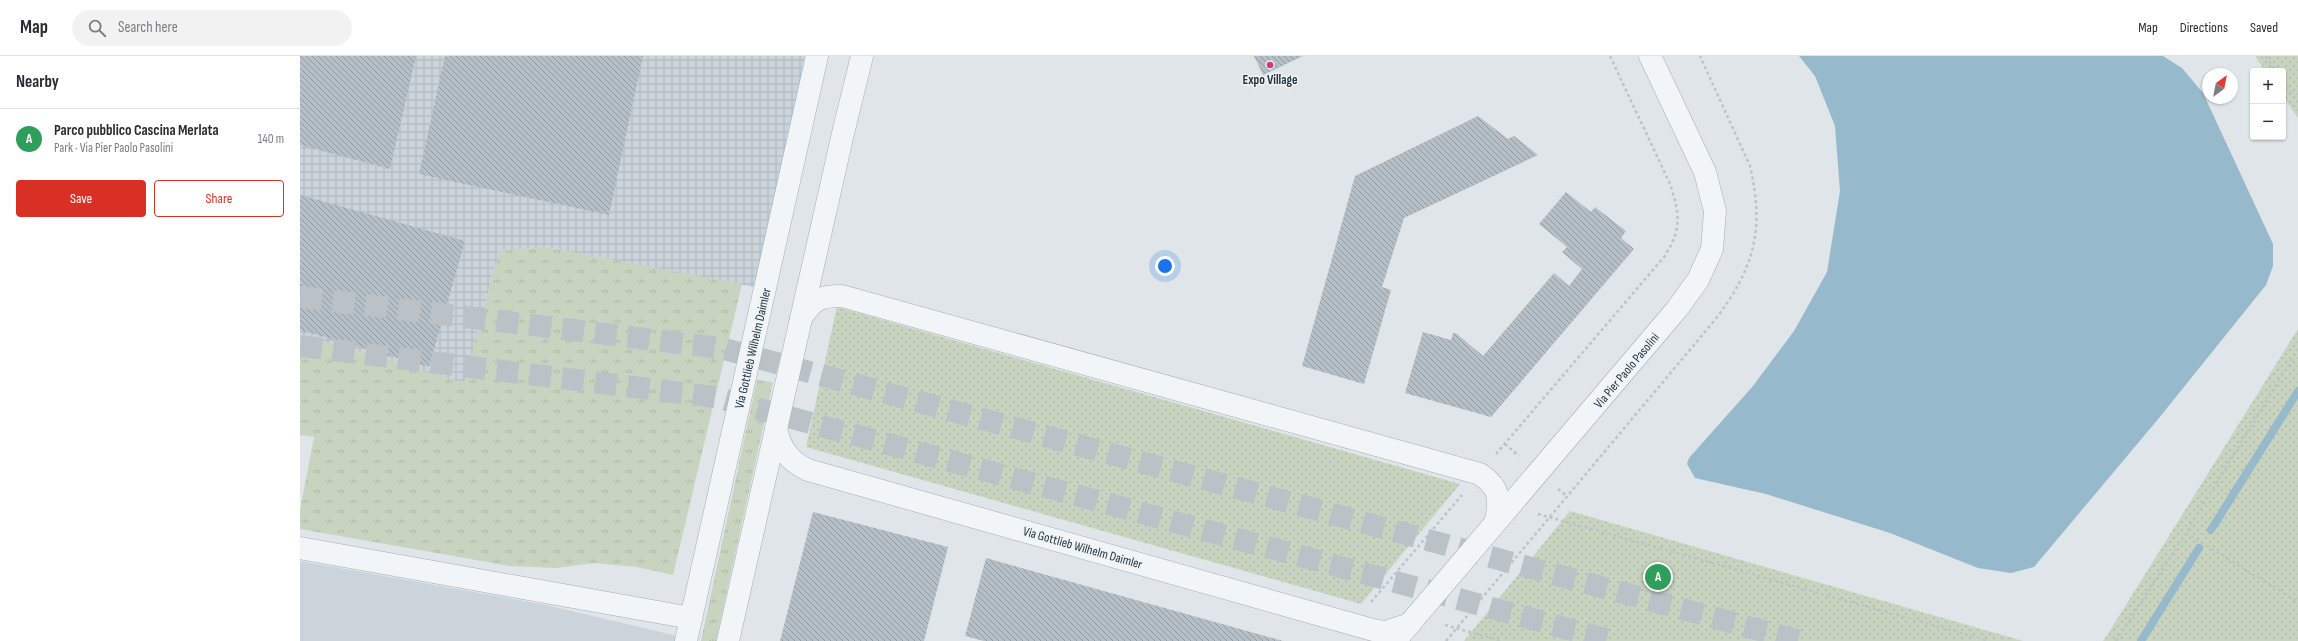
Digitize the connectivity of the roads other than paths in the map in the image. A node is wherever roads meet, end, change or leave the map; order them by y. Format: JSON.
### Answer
{"nodes":[{"id":1,"x":817,"y":56,"type":"edge"},
{"id":2,"x":862,"y":56,"type":"edge"},
{"id":3,"x":1650,"y":56,"type":"edge"},
{"id":4,"x":801,"y":318,"type":"junction"},
{"id":5,"x":776,"y":429,"type":"junction"},
{"id":6,"x":1496,"y":521,"type":"junction"},
{"id":7,"x":300,"y":548,"type":"edge"},
{"id":8,"x":691,"y":618,"type":"junction"},
{"id":9,"x":1410,"y":624,"type":"junction"},
{"id":10,"x":686,"y":641,"type":"edge"},
{"id":11,"x":728,"y":641,"type":"edge"},
{"id":12,"x":1395,"y":641,"type":"edge"}],
"edges":[{"from":1,"to":8,"type":"street","name":"Via Gottlieb Wilhelm Daimler"},
{"from":2,"to":4,"type":"street"},
{"from":3,"to":6,"type":"street","name":"Via Pier Paolo Pasolini"},
{"from":4,"to":5,"type":"street"},
{"from":4,"to":6,"type":"street"},
{"from":5,"to":9,"type":"street","name":"Via Gottlieb Wilhelm Daimler"},
{"from":5,"to":11,"type":"street"},
{"from":6,"to":9,"type":"street","name":"Via Pier Paolo Pasolini"},
{"from":7,"to":8,"type":"street"},
{"from":8,"to":10,"type":"street","name":"Via Gottlieb Wilhelm Daimler"},
{"from":9,"to":12,"type":"street","name":"Via Pier Paolo Pasolini"}]}
